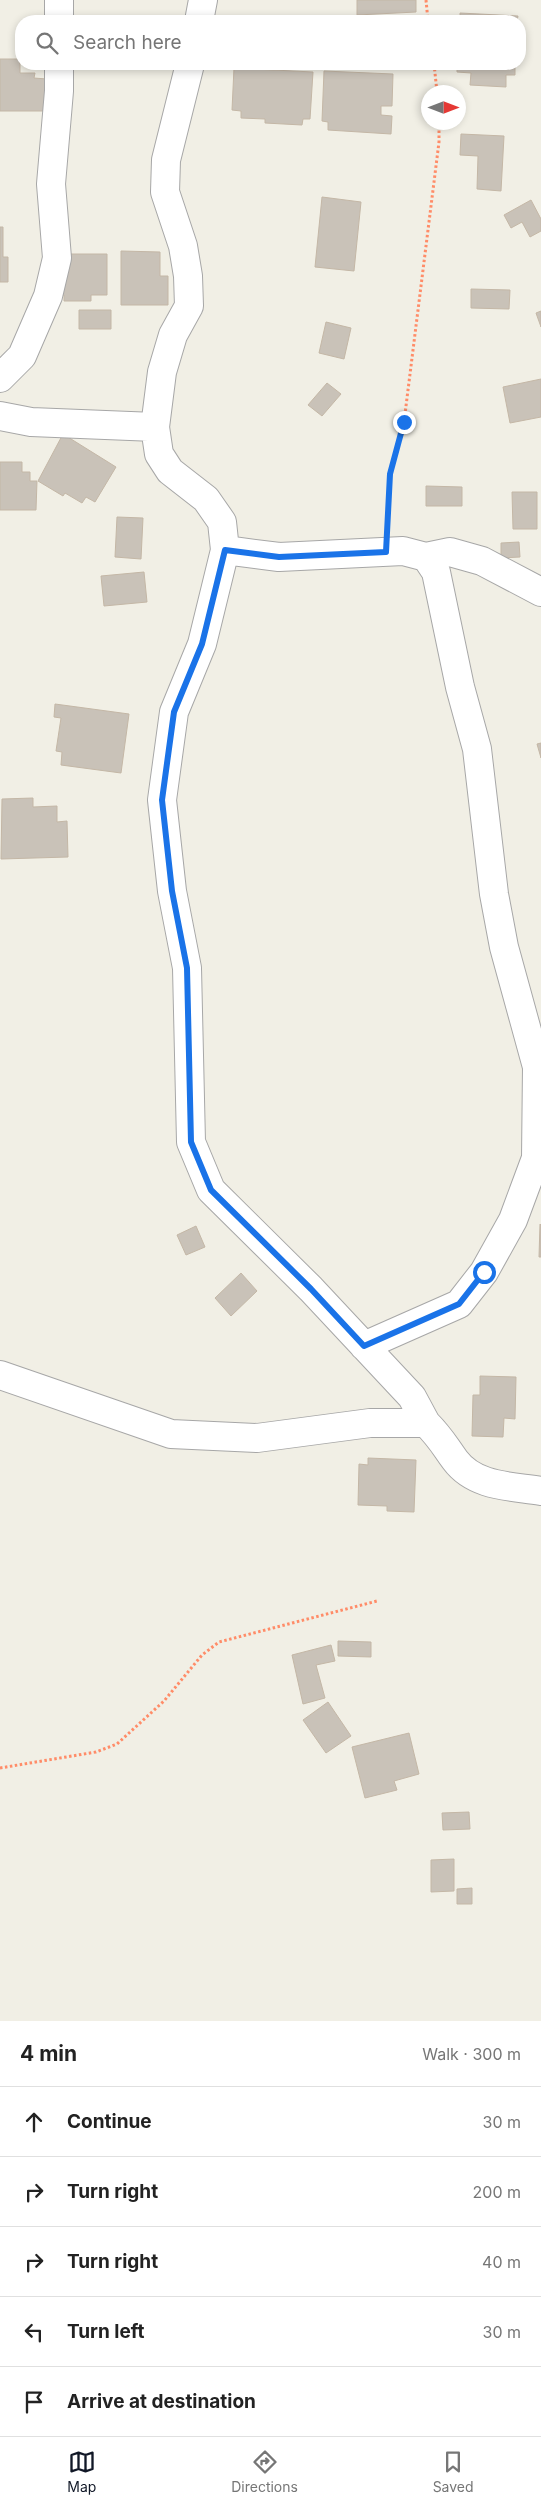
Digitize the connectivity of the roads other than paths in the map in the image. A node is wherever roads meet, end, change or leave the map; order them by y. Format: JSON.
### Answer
{"nodes":[{"id":1,"x":59,"y":0,"type":"edge"},
{"id":2,"x":203,"y":0,"type":"edge"},
{"id":3,"x":59,"y":15,"type":"edge"},
{"id":4,"x":200,"y":15,"type":"edge"},
{"id":5,"x":59,"y":70,"type":"edge"},
{"id":6,"x":188,"y":70,"type":"edge"},
{"id":7,"x":0,"y":378,"type":"edge"},
{"id":8,"x":0,"y":416,"type":"edge"},
{"id":9,"x":155,"y":427,"type":"junction"},
{"id":10,"x":225,"y":550,"type":"junction"},
{"id":11,"x":426,"y":557,"type":"junction"},
{"id":12,"x":541,"y":592,"type":"edge"},
{"id":13,"x":535,"y":1038,"type":"edge"},
{"id":14,"x":364,"y":1346,"type":"junction"},
{"id":15,"x":0,"y":1375,"type":"edge"},
{"id":16,"x":426,"y":1424,"type":"junction"},
{"id":17,"x":541,"y":1491,"type":"edge"}],
"edges":[{"from":1,"to":3,"type":"street"},
{"from":2,"to":4,"type":"street"},
{"from":5,"to":7,"type":"street"},
{"from":6,"to":9,"type":"street"},
{"from":8,"to":9,"type":"street"},
{"from":9,"to":10,"type":"street"},
{"from":10,"to":11,"type":"street"},
{"from":10,"to":14,"type":"street"},
{"from":11,"to":12,"type":"street"},
{"from":11,"to":13,"type":"street"},
{"from":13,"to":14,"type":"street"},
{"from":14,"to":16,"type":"street"},
{"from":15,"to":16,"type":"street"},
{"from":16,"to":17,"type":"street"}]}
